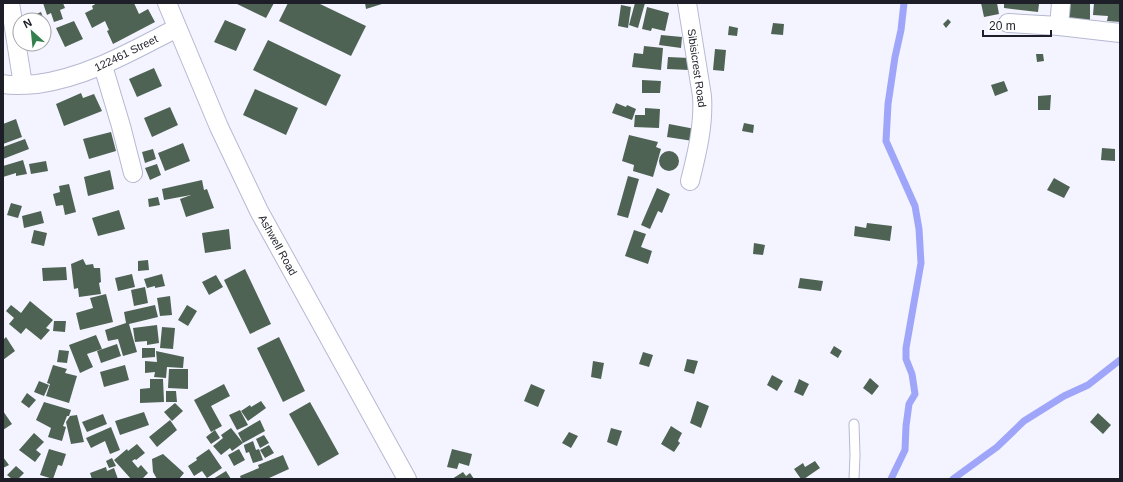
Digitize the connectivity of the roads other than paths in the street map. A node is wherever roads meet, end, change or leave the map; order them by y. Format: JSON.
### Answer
{"nodes":[{"id":1,"x":10,"y":3,"type":"edge"},
{"id":2,"x":167,"y":3,"type":"edge"},
{"id":3,"x":688,"y":3,"type":"edge"},
{"id":4,"x":1061,"y":3,"type":"edge"},
{"id":5,"x":1008,"y":23,"type":"dead end"},
{"id":6,"x":1059,"y":26,"type":"junction"},
{"id":7,"x":177,"y":28,"type":"junction"},
{"id":8,"x":1120,"y":33,"type":"edge"},
{"id":9,"x":103,"y":66,"type":"junction"},
{"id":10,"x":3,"y":84,"type":"edge"},
{"id":11,"x":23,"y":85,"type":"junction"},
{"id":12,"x":133,"y":173,"type":"dead end"},
{"id":13,"x":690,"y":181,"type":"dead end"},
{"id":14,"x":854,"y":424,"type":"dead end"},
{"id":15,"x":407,"y":479,"type":"edge"},
{"id":16,"x":854,"y":479,"type":"edge"}],
"edges":[{"from":1,"to":11,"type":"street"},
{"from":2,"to":7,"type":"street","name":"Ashwell Road"},
{"from":3,"to":13,"type":"street","name":"Sibisicrest Road"},
{"from":4,"to":6,"type":"street"},
{"from":5,"to":6,"type":"street"},
{"from":6,"to":8,"type":"street"},
{"from":7,"to":9,"type":"street","name":"122461 Street"},
{"from":7,"to":15,"type":"street","name":"Ashwell Road"},
{"from":9,"to":11,"type":"street","name":"122461 Street"},
{"from":9,"to":12,"type":"street"},
{"from":10,"to":11,"type":"street","name":"122461 Street"},
{"from":14,"to":16,"type":"lane"}]}
